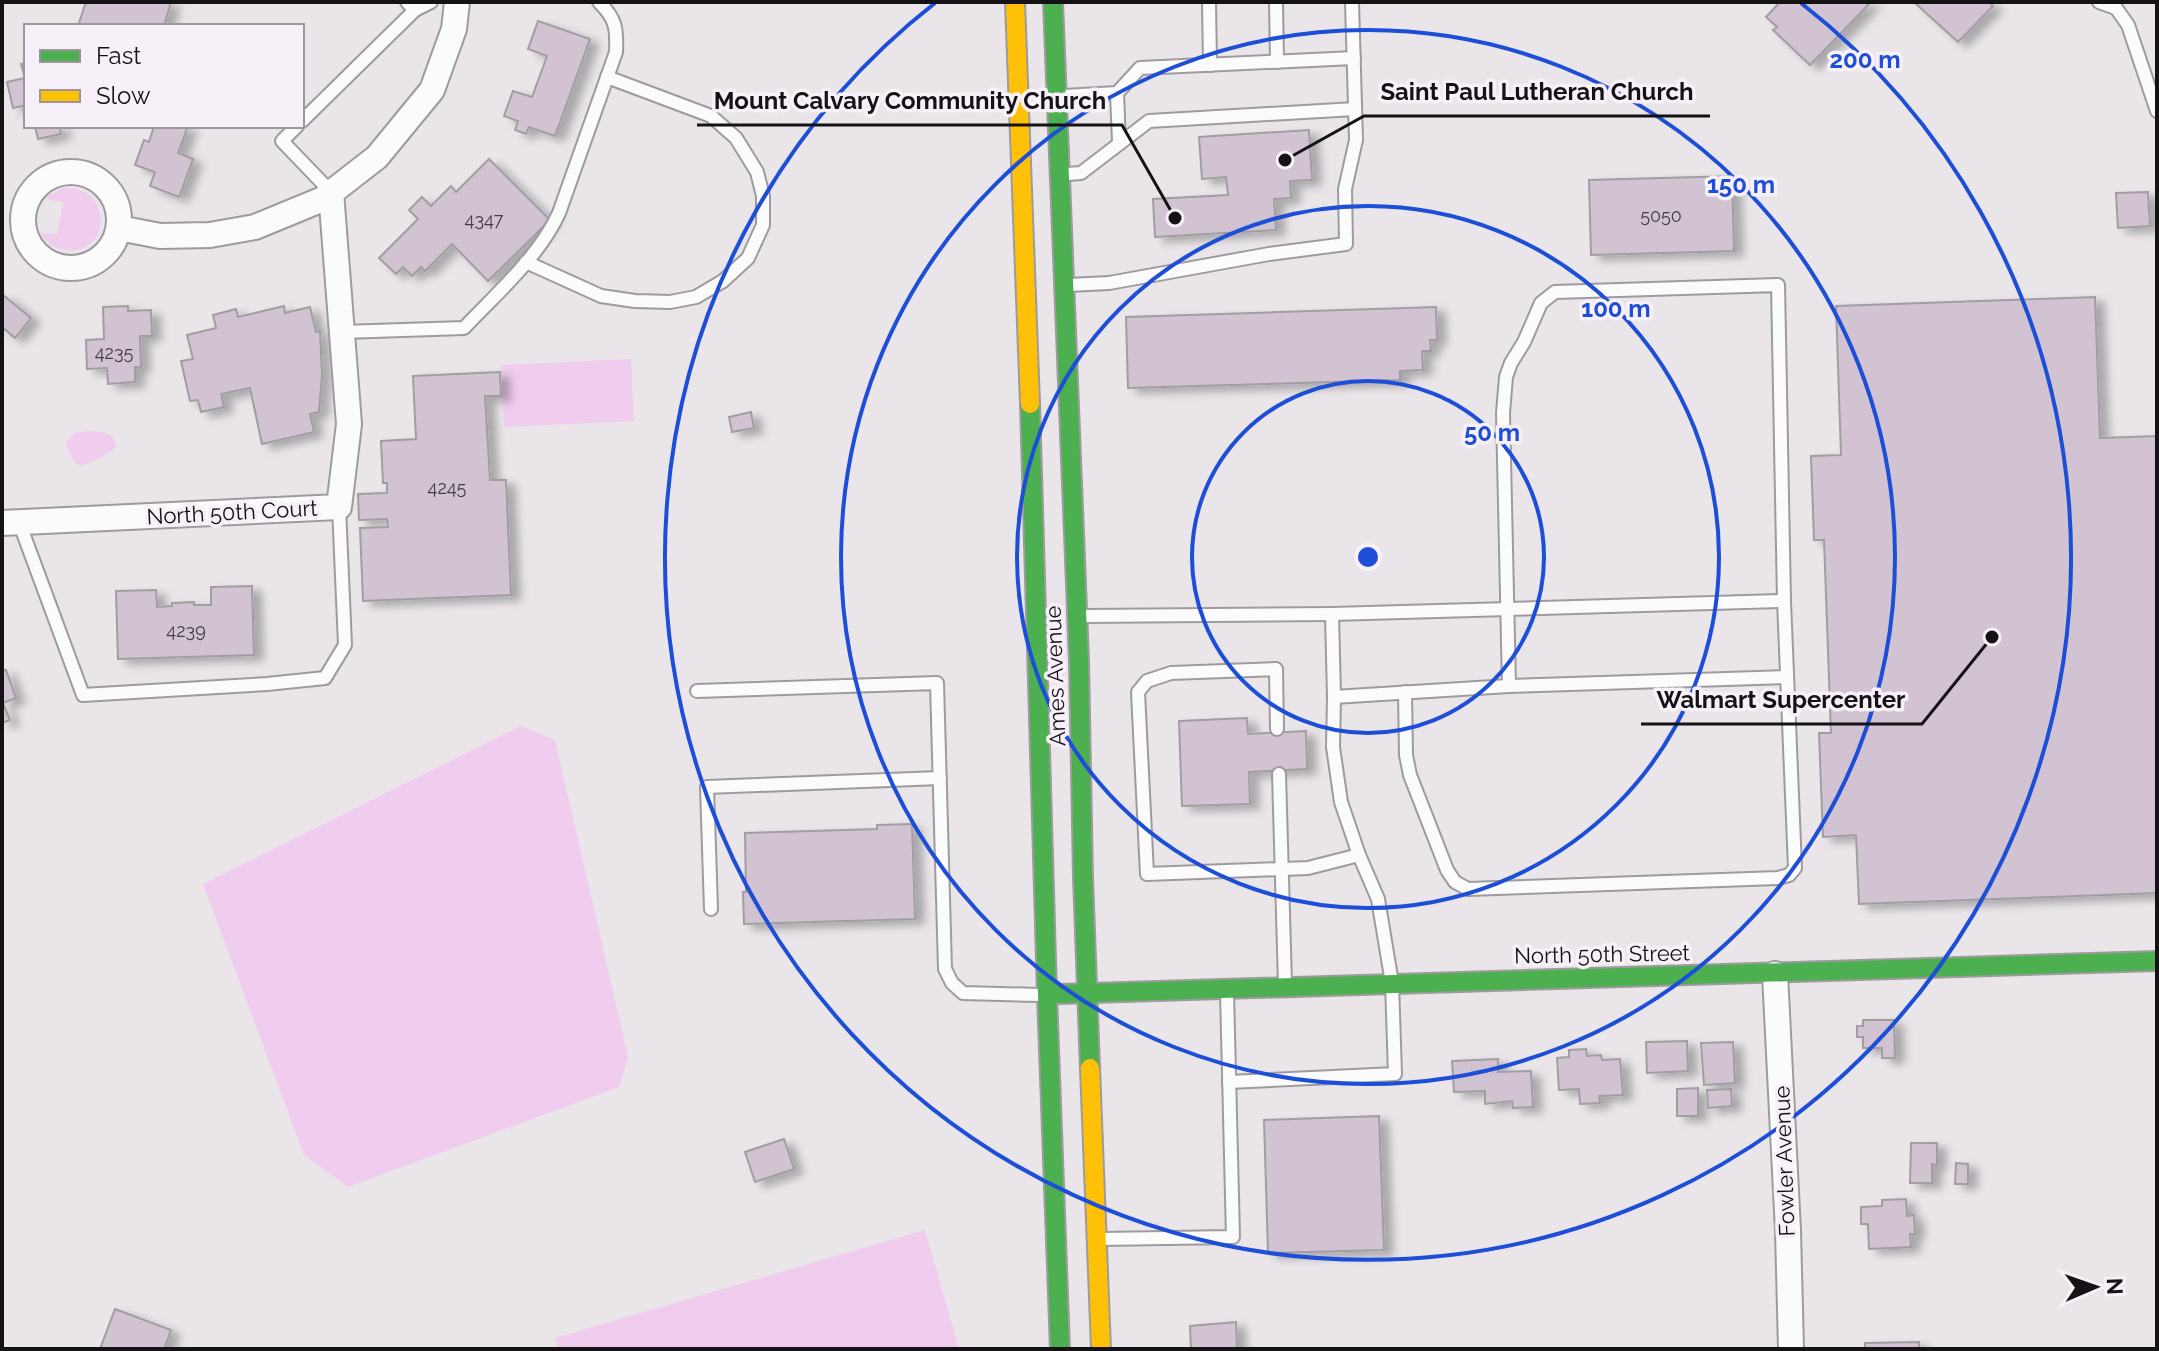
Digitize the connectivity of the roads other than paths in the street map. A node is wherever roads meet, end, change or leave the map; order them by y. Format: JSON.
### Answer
{"nodes":[{"id":1,"x":431,"y":2,"type":"edge"},
{"id":2,"x":457,"y":2,"type":"edge"},
{"id":3,"x":1015,"y":2,"type":"edge"},
{"id":4,"x":1053,"y":2,"type":"edge"},
{"id":5,"x":1209,"y":2,"type":"edge"},
{"id":6,"x":1276,"y":2,"type":"edge"},
{"id":7,"x":1352,"y":2,"type":"edge"},
{"id":8,"x":2099,"y":2,"type":"edge"},
{"id":9,"x":604,"y":4,"type":"edge"},
{"id":10,"x":411,"y":6,"type":"edge"},
{"id":11,"x":1354,"y":58,"type":"junction"},
{"id":12,"x":1277,"y":62,"type":"junction"},
{"id":13,"x":1210,"y":65,"type":"junction"},
{"id":14,"x":607,"y":77,"type":"junction"},
{"id":15,"x":1117,"y":93,"type":"junction"},
{"id":16,"x":1057,"y":96,"type":"junction"},
{"id":17,"x":1355,"y":109,"type":"junction"},
{"id":18,"x":2157,"y":111,"type":"edge"},
{"id":19,"x":304,"y":119,"type":"edge"},
{"id":20,"x":1039,"y":123,"type":"junction"},
{"id":21,"x":295,"y":128,"type":"edge"},
{"id":22,"x":1119,"y":142,"type":"junction"},
{"id":23,"x":1060,"y":174,"type":"junction"},
{"id":24,"x":331,"y":192,"type":"junction"},
{"id":25,"x":2,"y":199,"type":"edge"},
{"id":26,"x":26,"y":206,"type":"junction"},
{"id":27,"x":119,"y":228,"type":"junction"},
{"id":28,"x":526,"y":262,"type":"junction"},
{"id":29,"x":1065,"y":285,"type":"junction"},
{"id":30,"x":342,"y":332,"type":"junction"},
{"id":31,"x":339,"y":507,"type":"junction"},
{"id":32,"x":10,"y":522,"type":"edge"},
{"id":33,"x":1784,"y":601,"type":"junction"},
{"id":34,"x":1508,"y":608,"type":"junction"},
{"id":35,"x":1332,"y":614,"type":"junction"},
{"id":36,"x":1057,"y":617,"type":"junction"},
{"id":37,"x":1787,"y":677,"type":"junction"},
{"id":38,"x":1509,"y":686,"type":"junction"},
{"id":39,"x":697,"y":691,"type":"dead end"},
{"id":40,"x":1405,"y":692,"type":"junction"},
{"id":41,"x":1334,"y":697,"type":"junction"},
{"id":42,"x":1277,"y":729,"type":"dead end"},
{"id":43,"x":1279,"y":774,"type":"dead end"},
{"id":44,"x":940,"y":778,"type":"junction"},
{"id":45,"x":1359,"y":855,"type":"junction"},
{"id":46,"x":1281,"y":869,"type":"junction"},
{"id":47,"x":711,"y":909,"type":"dead end"},
{"id":48,"x":2157,"y":961,"type":"edge"},
{"id":49,"x":1775,"y":974,"type":"junction"},
{"id":50,"x":1392,"y":983,"type":"junction"},
{"id":51,"x":1286,"y":987,"type":"junction"},
{"id":52,"x":1227,"y":989,"type":"junction"},
{"id":53,"x":1088,"y":994,"type":"junction"},
{"id":54,"x":1047,"y":995,"type":"junction"},
{"id":55,"x":1229,"y":1082,"type":"junction"},
{"id":56,"x":1097,"y":1239,"type":"junction"},
{"id":57,"x":1060,"y":1349,"type":"edge"},
{"id":58,"x":1101,"y":1349,"type":"edge"},
{"id":59,"x":1791,"y":1349,"type":"edge"}],
"edges":[{"from":1,"to":10,"type":"lane"},
{"from":2,"to":24,"type":"street"},
{"from":3,"to":20,"type":"main road","name":"Ames Avenue"},
{"from":4,"to":16,"type":"main road","name":"Ames Avenue"},
{"from":5,"to":13,"type":"lane"},
{"from":6,"to":12,"type":"lane"},
{"from":7,"to":11,"type":"lane"},
{"from":8,"to":18,"type":"lane"},
{"from":9,"to":14,"type":"lane"},
{"from":10,"to":19,"type":"lane"},
{"from":11,"to":12,"type":"lane"},
{"from":11,"to":17,"type":"lane"},
{"from":12,"to":13,"type":"lane"},
{"from":13,"to":15,"type":"lane"},
{"from":14,"to":28,"type":"lane"},
{"from":14,"to":28,"type":"lane"},
{"from":15,"to":16,"type":"lane"},
{"from":15,"to":22,"type":"lane"},
{"from":16,"to":20,"type":"main road","name":"Ames Avenue"},
{"from":17,"to":22,"type":"lane"},
{"from":17,"to":29,"type":"lane"},
{"from":20,"to":23,"type":"main road","name":"Ames Avenue"},
{"from":20,"to":36,"type":"main road","name":"Ames Avenue"},
{"from":21,"to":24,"type":"lane"},
{"from":22,"to":23,"type":"lane"},
{"from":23,"to":29,"type":"main road","name":"Ames Avenue"},
{"from":24,"to":27,"type":"street"},
{"from":24,"to":30,"type":"street","name":"North 50th Court"},
{"from":25,"to":26,"type":"street"},
{"from":26,"to":27,"type":"street"},
{"from":26,"to":27,"type":"street"},
{"from":28,"to":30,"type":"lane"},
{"from":29,"to":36,"type":"main road","name":"Ames Avenue"},
{"from":30,"to":31,"type":"street","name":"North 50th Court"},
{"from":31,"to":32,"type":"street","name":"North 50th Court"},
{"from":31,"to":32,"type":"lane"},
{"from":33,"to":34,"type":"lane"},
{"from":33,"to":34,"type":"lane"},
{"from":33,"to":37,"type":"lane"},
{"from":34,"to":35,"type":"lane"},
{"from":34,"to":38,"type":"lane"},
{"from":35,"to":36,"type":"lane"},
{"from":35,"to":41,"type":"lane"},
{"from":36,"to":53,"type":"main road","name":"Ames Avenue"},
{"from":36,"to":54,"type":"main road","name":"Ames Avenue"},
{"from":37,"to":38,"type":"lane"},
{"from":37,"to":40,"type":"lane"},
{"from":38,"to":40,"type":"lane"},
{"from":39,"to":44,"type":"lane"},
{"from":40,"to":41,"type":"lane"},
{"from":41,"to":45,"type":"lane"},
{"from":42,"to":46,"type":"lane"},
{"from":43,"to":46,"type":"lane"},
{"from":44,"to":47,"type":"lane"},
{"from":44,"to":54,"type":"lane"},
{"from":45,"to":46,"type":"lane"},
{"from":45,"to":50,"type":"lane"},
{"from":46,"to":51,"type":"lane"},
{"from":48,"to":49,"type":"main road","name":"North 50th Street"},
{"from":49,"to":50,"type":"main road","name":"North 50th Street"},
{"from":49,"to":59,"type":"street","name":"Fowler Avenue"},
{"from":50,"to":51,"type":"main road","name":"North 50th Street"},
{"from":50,"to":55,"type":"lane"},
{"from":51,"to":52,"type":"main road","name":"North 50th Street"},
{"from":52,"to":53,"type":"main road","name":"North 50th Street"},
{"from":52,"to":55,"type":"lane"},
{"from":53,"to":54,"type":"main road","name":"North 50th Street"},
{"from":53,"to":56,"type":"main road","name":"Ames Avenue"},
{"from":54,"to":57,"type":"main road","name":"Ames Avenue"},
{"from":55,"to":56,"type":"lane"},
{"from":56,"to":58,"type":"main road","name":"Ames Avenue"}]}
